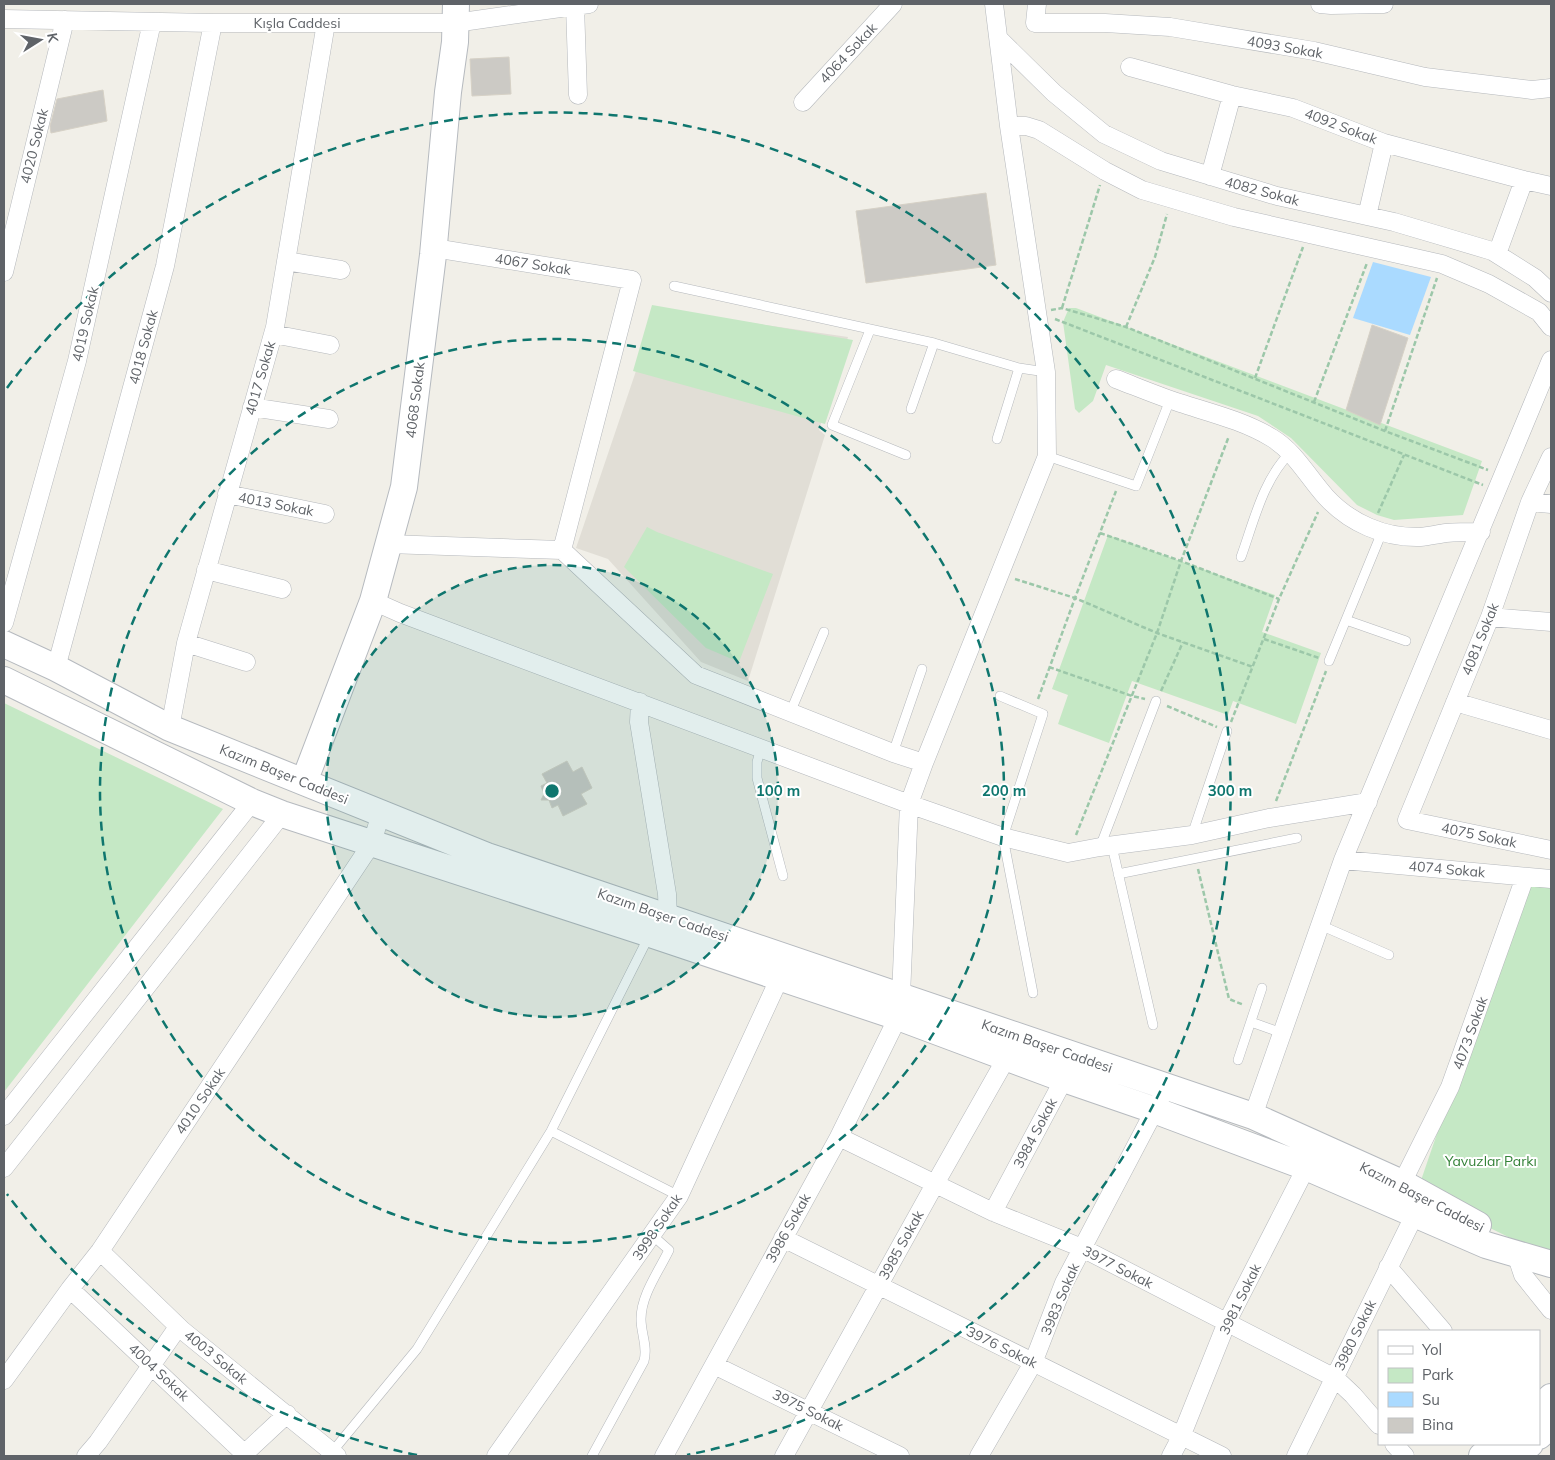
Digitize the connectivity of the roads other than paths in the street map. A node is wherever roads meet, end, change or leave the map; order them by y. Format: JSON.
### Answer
{"nodes":[{"id":1,"x":893,"y":4,"type":"edge"},
{"id":2,"x":994,"y":4,"type":"edge"},
{"id":3,"x":1037,"y":4,"type":"edge"},
{"id":4,"x":1320,"y":4,"type":"edge"},
{"id":5,"x":1376,"y":4,"type":"edge"},
{"id":6,"x":1384,"y":4,"type":"edge"},
{"id":7,"x":582,"y":5,"type":"edge"},
{"id":8,"x":455,"y":13,"type":"edge"},
{"id":9,"x":4,"y":19,"type":"edge"},
{"id":10,"x":65,"y":20,"type":"junction"},
{"id":11,"x":152,"y":22,"type":"junction"},
{"id":12,"x":213,"y":23,"type":"junction"},
{"id":13,"x":326,"y":23,"type":"junction"},
{"id":14,"x":998,"y":38,"type":"junction"},
{"id":15,"x":1130,"y":67,"type":"dead end"},
{"id":16,"x":1551,"y":88,"type":"edge"},
{"id":17,"x":578,"y":95,"type":"dead end"},
{"id":18,"x":1232,"y":96,"type":"junction"},
{"id":19,"x":802,"y":102,"type":"dead end"},
{"id":20,"x":1009,"y":126,"type":"junction"},
{"id":21,"x":1384,"y":142,"type":"junction"},
{"id":22,"x":1210,"y":176,"type":"junction"},
{"id":23,"x":1524,"y":180,"type":"junction"},
{"id":24,"x":1551,"y":186,"type":"edge"},
{"id":25,"x":1367,"y":216,"type":"junction"},
{"id":26,"x":434,"y":248,"type":"junction"},
{"id":27,"x":1497,"y":254,"type":"junction"},
{"id":28,"x":286,"y":261,"type":"junction"},
{"id":29,"x":341,"y":270,"type":"dead end"},
{"id":30,"x":4,"y":272,"type":"edge"},
{"id":31,"x":1543,"y":276,"type":"edge"},
{"id":32,"x":674,"y":286,"type":"dead end"},
{"id":33,"x":1551,"y":293,"type":"edge"},
{"id":34,"x":1551,"y":327,"type":"edge"},
{"id":35,"x":870,"y":330,"type":"junction"},
{"id":36,"x":273,"y":334,"type":"junction"},
{"id":37,"x":934,"y":343,"type":"junction"},
{"id":38,"x":330,"y":345,"type":"dead end"},
{"id":39,"x":1551,"y":360,"type":"edge"},
{"id":40,"x":1020,"y":368,"type":"junction"},
{"id":41,"x":1046,"y":372,"type":"junction"},
{"id":42,"x":1116,"y":379,"type":"dead end"},
{"id":43,"x":1170,"y":400,"type":"junction"},
{"id":44,"x":252,"y":407,"type":"junction"},
{"id":45,"x":912,"y":409,"type":"dead end"},
{"id":46,"x":329,"y":419,"type":"dead end"},
{"id":47,"x":998,"y":439,"type":"dead end"},
{"id":48,"x":1290,"y":453,"type":"junction"},
{"id":49,"x":906,"y":455,"type":"dead end"},
{"id":50,"x":1047,"y":456,"type":"junction"},
{"id":51,"x":1551,"y":457,"type":"edge"},
{"id":52,"x":227,"y":494,"type":"junction"},
{"id":53,"x":1530,"y":502,"type":"junction"},
{"id":54,"x":1551,"y":504,"type":"edge"},
{"id":55,"x":325,"y":514,"type":"dead end"},
{"id":56,"x":1377,"y":530,"type":"junction"},
{"id":57,"x":1481,"y":532,"type":"junction"},
{"id":58,"x":388,"y":544,"type":"junction"},
{"id":59,"x":562,"y":550,"type":"junction"},
{"id":60,"x":1241,"y":557,"type":"dead end"},
{"id":61,"x":206,"y":570,"type":"junction"},
{"id":62,"x":282,"y":589,"type":"dead end"},
{"id":63,"x":373,"y":600,"type":"junction"},
{"id":64,"x":1490,"y":617,"type":"junction"},
{"id":65,"x":1346,"y":620,"type":"junction"},
{"id":66,"x":1551,"y":622,"type":"edge"},
{"id":67,"x":4,"y":623,"type":"edge"},
{"id":68,"x":824,"y":632,"type":"dead end"},
{"id":69,"x":1406,"y":642,"type":"dead end"},
{"id":70,"x":186,"y":643,"type":"junction"},
{"id":71,"x":4,"y":644,"type":"edge"},
{"id":72,"x":1329,"y":661,"type":"road end"},
{"id":73,"x":246,"y":662,"type":"dead end"},
{"id":74,"x":56,"y":668,"type":"junction"},
{"id":75,"x":922,"y":669,"type":"dead end"},
{"id":76,"x":4,"y":680,"type":"edge"},
{"id":77,"x":1000,"y":696,"type":"dead end"},
{"id":78,"x":1156,"y":701,"type":"road end"},
{"id":79,"x":640,"y":702,"type":"junction"},
{"id":80,"x":1455,"y":702,"type":"junction"},
{"id":81,"x":790,"y":713,"type":"junction"},
{"id":82,"x":170,"y":728,"type":"junction"},
{"id":83,"x":1551,"y":730,"type":"edge"},
{"id":84,"x":1227,"y":731,"type":"road end"},
{"id":85,"x":761,"y":748,"type":"junction"},
{"id":86,"x":893,"y":753,"type":"junction"},
{"id":87,"x":924,"y":763,"type":"junction"},
{"id":88,"x":304,"y":782,"type":"junction"},
{"id":89,"x":252,"y":802,"type":"junction"},
{"id":90,"x":1368,"y":802,"type":"junction"},
{"id":91,"x":909,"y":804,"type":"junction"},
{"id":92,"x":381,"y":813,"type":"junction"},
{"id":93,"x":282,"y":814,"type":"junction"},
{"id":94,"x":1407,"y":820,"type":"joint"},
{"id":95,"x":1192,"y":835,"type":"junction"},
{"id":96,"x":1003,"y":837,"type":"junction"},
{"id":97,"x":1297,"y":838,"type":"dead end"},
{"id":98,"x":372,"y":843,"type":"junction"},
{"id":99,"x":1106,"y":847,"type":"junction"},
{"id":100,"x":1551,"y":850,"type":"edge"},
{"id":101,"x":1343,"y":860,"type":"junction"},
{"id":102,"x":1118,"y":874,"type":"junction"},
{"id":103,"x":783,"y":876,"type":"dead end"},
{"id":104,"x":1526,"y":877,"type":"junction"},
{"id":105,"x":1551,"y":879,"type":"edge"},
{"id":106,"x":659,"y":925,"type":"junction"},
{"id":107,"x":1320,"y":925,"type":"junction"},
{"id":108,"x":1389,"y":955,"type":"dead end"},
{"id":109,"x":780,"y":977,"type":"junction"},
{"id":110,"x":1262,"y":988,"type":"dead end"},
{"id":111,"x":1033,"y":993,"type":"dead end"},
{"id":112,"x":900,"y":1006,"type":"junction"},
{"id":113,"x":1251,"y":1022,"type":"junction"},
{"id":114,"x":1153,"y":1025,"type":"dead end"},
{"id":115,"x":1282,"y":1033,"type":"junction"},
{"id":116,"x":1007,"y":1045,"type":"junction"},
{"id":117,"x":1063,"y":1051,"type":"junction"},
{"id":118,"x":1238,"y":1060,"type":"dead end"},
{"id":119,"x":1064,"y":1080,"type":"junction"},
{"id":120,"x":1167,"y":1086,"type":"junction"},
{"id":121,"x":1154,"y":1110,"type":"junction"},
{"id":122,"x":4,"y":1116,"type":"edge"},
{"id":123,"x":1253,"y":1116,"type":"junction"},
{"id":124,"x":551,"y":1131,"type":"junction"},
{"id":125,"x":839,"y":1137,"type":"junction"},
{"id":126,"x":1312,"y":1156,"type":"junction"},
{"id":127,"x":4,"y":1168,"type":"edge"},
{"id":128,"x":1402,"y":1183,"type":"junction"},
{"id":129,"x":935,"y":1184,"type":"junction"},
{"id":130,"x":679,"y":1196,"type":"junction"},
{"id":131,"x":993,"y":1212,"type":"junction"},
{"id":132,"x":1415,"y":1214,"type":"junction"},
{"id":133,"x":652,"y":1235,"type":"junction"},
{"id":134,"x":782,"y":1238,"type":"junction"},
{"id":135,"x":1082,"y":1248,"type":"junction"},
{"id":136,"x":100,"y":1251,"type":"junction"},
{"id":137,"x":1510,"y":1252,"type":"junction"},
{"id":138,"x":1551,"y":1264,"type":"edge"},
{"id":139,"x":1388,"y":1267,"type":"junction"},
{"id":140,"x":879,"y":1286,"type":"junction"},
{"id":141,"x":70,"y":1289,"type":"junction"},
{"id":142,"x":1551,"y":1310,"type":"edge"},
{"id":143,"x":1227,"y":1322,"type":"junction"},
{"id":144,"x":178,"y":1327,"type":"junction"},
{"id":145,"x":1443,"y":1330,"type":"edge"},
{"id":146,"x":1034,"y":1363,"type":"junction"},
{"id":147,"x":714,"y":1364,"type":"junction"},
{"id":148,"x":151,"y":1365,"type":"junction"},
{"id":149,"x":1335,"y":1378,"type":"junction"},
{"id":150,"x":4,"y":1380,"type":"edge"},
{"id":151,"x":1551,"y":1397,"type":"edge"},
{"id":152,"x":810,"y":1410,"type":"junction"},
{"id":153,"x":287,"y":1414,"type":"junction"},
{"id":154,"x":1378,"y":1425,"type":"edge"},
{"id":155,"x":1542,"y":1430,"type":"edge"},
{"id":156,"x":1181,"y":1437,"type":"junction"},
{"id":157,"x":1395,"y":1445,"type":"edge"},
{"id":158,"x":1496,"y":1445,"type":"edge"},
{"id":159,"x":1526,"y":1445,"type":"edge"},
{"id":160,"x":335,"y":1454,"type":"edge"},
{"id":161,"x":244,"y":1455,"type":"edge"},
{"id":162,"x":86,"y":1456,"type":"edge"},
{"id":163,"x":496,"y":1456,"type":"edge"},
{"id":164,"x":592,"y":1456,"type":"edge"},
{"id":165,"x":664,"y":1456,"type":"edge"},
{"id":166,"x":784,"y":1456,"type":"edge"},
{"id":167,"x":900,"y":1456,"type":"edge"},
{"id":168,"x":979,"y":1456,"type":"edge"},
{"id":169,"x":1171,"y":1456,"type":"edge"},
{"id":170,"x":1222,"y":1456,"type":"edge"},
{"id":171,"x":1296,"y":1456,"type":"edge"},
{"id":172,"x":1404,"y":1456,"type":"edge"},
{"id":173,"x":1482,"y":1456,"type":"edge"},
{"id":174,"x":1514,"y":1456,"type":"edge"}],
"edges":[{"from":1,"to":19,"type":"street","name":"4064 Sokak"},
{"from":2,"to":14,"type":"street"},
{"from":3,"to":16,"type":"street","name":"4093 Sokak"},
{"from":4,"to":5,"type":"street"},
{"from":5,"to":6,"type":"street"},
{"from":7,"to":8,"type":"street","name":"Kışla Caddesi"},
{"from":7,"to":17,"type":"street"},
{"from":8,"to":13,"type":"street","name":"Kışla Caddesi"},
{"from":8,"to":26,"type":"main road","name":"4068 Sokak"},
{"from":9,"to":10,"type":"street","name":"Kışla Caddesi"},
{"from":10,"to":11,"type":"street","name":"Kışla Caddesi"},
{"from":10,"to":30,"type":"street","name":"4020 Sokak"},
{"from":11,"to":12,"type":"street","name":"Kışla Caddesi"},
{"from":11,"to":67,"type":"street","name":"4019 Sokak"},
{"from":12,"to":13,"type":"street","name":"Kışla Caddesi"},
{"from":12,"to":74,"type":"street","name":"4018 Sokak"},
{"from":13,"to":28,"type":"street","name":"4017 Sokak"},
{"from":14,"to":20,"type":"street"},
{"from":14,"to":22,"type":"street","name":"4082 Sokak"},
{"from":15,"to":18,"type":"street","name":"4092 Sokak"},
{"from":18,"to":21,"type":"street","name":"4092 Sokak"},
{"from":18,"to":22,"type":"street"},
{"from":20,"to":34,"type":"street"},
{"from":20,"to":41,"type":"street"},
{"from":21,"to":23,"type":"street","name":"4092 Sokak"},
{"from":21,"to":25,"type":"street"},
{"from":22,"to":25,"type":"street","name":"4082 Sokak"},
{"from":23,"to":24,"type":"street","name":"4092 Sokak"},
{"from":23,"to":27,"type":"street"},
{"from":25,"to":27,"type":"street","name":"4082 Sokak"},
{"from":26,"to":58,"type":"main road","name":"4068 Sokak"},
{"from":26,"to":59,"type":"street","name":"4067 Sokak"},
{"from":27,"to":31,"type":"street","name":"4082 Sokak"},
{"from":28,"to":29,"type":"street"},
{"from":28,"to":36,"type":"street","name":"4017 Sokak"},
{"from":31,"to":33,"type":"street","name":"4082 Sokak"},
{"from":32,"to":35,"type":"lane"},
{"from":35,"to":37,"type":"lane"},
{"from":35,"to":49,"type":"lane"},
{"from":36,"to":38,"type":"street"},
{"from":36,"to":44,"type":"street","name":"4017 Sokak"},
{"from":37,"to":40,"type":"lane"},
{"from":37,"to":45,"type":"lane"},
{"from":39,"to":57,"type":"street"},
{"from":40,"to":41,"type":"lane"},
{"from":40,"to":47,"type":"lane"},
{"from":41,"to":50,"type":"street"},
{"from":42,"to":43,"type":"street"},
{"from":43,"to":48,"type":"street"},
{"from":43,"to":50,"type":"lane"},
{"from":44,"to":46,"type":"street"},
{"from":44,"to":52,"type":"street","name":"4017 Sokak"},
{"from":48,"to":56,"type":"street"},
{"from":48,"to":60,"type":"lane"},
{"from":50,"to":87,"type":"street"},
{"from":51,"to":53,"type":"street","name":"4081 Sokak"},
{"from":52,"to":55,"type":"street","name":"4013 Sokak"},
{"from":52,"to":61,"type":"street","name":"4017 Sokak"},
{"from":53,"to":54,"type":"street"},
{"from":53,"to":64,"type":"street","name":"4081 Sokak"},
{"from":56,"to":57,"type":"street"},
{"from":56,"to":65,"type":"lane"},
{"from":57,"to":90,"type":"street"},
{"from":58,"to":59,"type":"street"},
{"from":58,"to":63,"type":"main road","name":"4068 Sokak"},
{"from":59,"to":81,"type":"street"},
{"from":61,"to":62,"type":"street"},
{"from":61,"to":70,"type":"street","name":"4017 Sokak"},
{"from":63,"to":79,"type":"street"},
{"from":63,"to":88,"type":"main road","name":"4068 Sokak"},
{"from":64,"to":66,"type":"street"},
{"from":64,"to":80,"type":"street","name":"4081 Sokak"},
{"from":65,"to":69,"type":"lane"},
{"from":65,"to":72,"type":"lane"},
{"from":68,"to":81,"type":"lane"},
{"from":70,"to":73,"type":"street"},
{"from":70,"to":82,"type":"street","name":"4017 Sokak"},
{"from":71,"to":74,"type":"main road","name":"Kazım Başer Caddesi"},
{"from":74,"to":82,"type":"main road","name":"Kazım Başer Caddesi"},
{"from":75,"to":86,"type":"lane"},
{"from":76,"to":89,"type":"main road","name":"Kazım Başer Caddesi"},
{"from":77,"to":96,"type":"lane"},
{"from":78,"to":99,"type":"lane"},
{"from":79,"to":85,"type":"street"},
{"from":79,"to":106,"type":"street"},
{"from":80,"to":83,"type":"street"},
{"from":80,"to":94,"type":"street","name":"4081 Sokak"},
{"from":81,"to":86,"type":"street"},
{"from":82,"to":88,"type":"main road","name":"Kazım Başer Caddesi"},
{"from":84,"to":95,"type":"lane"},
{"from":85,"to":91,"type":"street"},
{"from":85,"to":103,"type":"lane"},
{"from":86,"to":87,"type":"street"},
{"from":87,"to":91,"type":"street"},
{"from":88,"to":92,"type":"main road","name":"Kazım Başer Caddesi"},
{"from":89,"to":93,"type":"main road","name":"Kazım Başer Caddesi"},
{"from":89,"to":122,"type":"street"},
{"from":90,"to":95,"type":"street"},
{"from":90,"to":101,"type":"street"},
{"from":91,"to":96,"type":"street"},
{"from":91,"to":112,"type":"street"},
{"from":92,"to":98,"type":"street","name":"4010 Sokak"},
{"from":92,"to":106,"type":"main road","name":"Kazım Başer Caddesi"},
{"from":93,"to":98,"type":"main road","name":"Kazım Başer Caddesi"},
{"from":93,"to":127,"type":"street"},
{"from":94,"to":100,"type":"street","name":"4075 Sokak"},
{"from":95,"to":99,"type":"street"},
{"from":96,"to":99,"type":"street"},
{"from":96,"to":111,"type":"lane"},
{"from":97,"to":102,"type":"lane"},
{"from":98,"to":106,"type":"main road","name":"Kazım Başer Caddesi"},
{"from":98,"to":136,"type":"street","name":"4010 Sokak"},
{"from":99,"to":102,"type":"lane"},
{"from":101,"to":104,"type":"street","name":"4074 Sokak"},
{"from":101,"to":107,"type":"street"},
{"from":102,"to":114,"type":"lane"},
{"from":104,"to":105,"type":"street","name":"4074 Sokak"},
{"from":104,"to":128,"type":"street","name":"4073 Sokak"},
{"from":106,"to":109,"type":"main road","name":"Kazım Başer Caddesi"},
{"from":106,"to":112,"type":"main road","name":"Kazım Başer Caddesi"},
{"from":106,"to":124,"type":"lane"},
{"from":107,"to":108,"type":"lane"},
{"from":107,"to":115,"type":"street"},
{"from":109,"to":112,"type":"main road","name":"Kazım Başer Caddesi"},
{"from":109,"to":130,"type":"street","name":"3998 Sokak"},
{"from":110,"to":113,"type":"lane"},
{"from":112,"to":116,"type":"main road","name":"Kazım Başer Caddesi"},
{"from":112,"to":125,"type":"street","name":"3986 Sokak"},
{"from":113,"to":115,"type":"lane"},
{"from":113,"to":118,"type":"lane"},
{"from":115,"to":123,"type":"street"},
{"from":116,"to":117,"type":"main road","name":"Kazım Başer Caddesi"},
{"from":116,"to":119,"type":"main road","name":"Kazım Başer Caddesi"},
{"from":116,"to":129,"type":"street","name":"3985 Sokak"},
{"from":117,"to":119,"type":"street"},
{"from":117,"to":120,"type":"main road","name":"Kazım Başer Caddesi"},
{"from":119,"to":121,"type":"main road","name":"Kazım Başer Caddesi"},
{"from":119,"to":131,"type":"street","name":"3984 Sokak"},
{"from":120,"to":121,"type":"street","name":"3983 Sokak"},
{"from":120,"to":123,"type":"main road","name":"Kazım Başer Caddesi"},
{"from":121,"to":126,"type":"main road","name":"Kazım Başer Caddesi"},
{"from":121,"to":135,"type":"street","name":"3983 Sokak"},
{"from":123,"to":126,"type":"main road","name":"Kazım Başer Caddesi"},
{"from":124,"to":130,"type":"lane"},
{"from":124,"to":160,"type":"lane"},
{"from":125,"to":129,"type":"street","name":"3977 Sokak"},
{"from":125,"to":134,"type":"street","name":"3986 Sokak"},
{"from":126,"to":128,"type":"main road","name":"Kazım Başer Caddesi"},
{"from":126,"to":132,"type":"main road","name":"Kazım Başer Caddesi"},
{"from":126,"to":143,"type":"street","name":"3981 Sokak"},
{"from":128,"to":137,"type":"main road","name":"Kazım Başer Caddesi"},
{"from":129,"to":131,"type":"street","name":"3977 Sokak"},
{"from":129,"to":140,"type":"street","name":"3985 Sokak"},
{"from":130,"to":133,"type":"street","name":"3998 Sokak"},
{"from":131,"to":135,"type":"street","name":"3977 Sokak"},
{"from":132,"to":137,"type":"main road","name":"Kazım Başer Caddesi"},
{"from":132,"to":139,"type":"street","name":"3980 Sokak"},
{"from":133,"to":163,"type":"street","name":"3998 Sokak"},
{"from":133,"to":164,"type":"lane"},
{"from":134,"to":140,"type":"street","name":"3976 Sokak"},
{"from":134,"to":147,"type":"street","name":"3986 Sokak"},
{"from":135,"to":143,"type":"street","name":"3977 Sokak"},
{"from":135,"to":146,"type":"street","name":"3983 Sokak"},
{"from":136,"to":141,"type":"street","name":"4010 Sokak"},
{"from":136,"to":144,"type":"street","name":"4003 Sokak"},
{"from":137,"to":138,"type":"main road","name":"Kazım Başer Caddesi"},
{"from":137,"to":142,"type":"street"},
{"from":139,"to":145,"type":"street"},
{"from":139,"to":149,"type":"street","name":"3980 Sokak"},
{"from":140,"to":146,"type":"street","name":"3976 Sokak"},
{"from":140,"to":152,"type":"street","name":"3985 Sokak"},
{"from":141,"to":148,"type":"street","name":"4004 Sokak"},
{"from":141,"to":150,"type":"street","name":"4010 Sokak"},
{"from":143,"to":149,"type":"street","name":"3977 Sokak"},
{"from":143,"to":156,"type":"street","name":"3981 Sokak"},
{"from":144,"to":148,"type":"street"},
{"from":144,"to":153,"type":"street","name":"4003 Sokak"},
{"from":146,"to":156,"type":"street","name":"3976 Sokak"},
{"from":146,"to":168,"type":"street","name":"3983 Sokak"},
{"from":147,"to":152,"type":"street","name":"3975 Sokak"},
{"from":147,"to":165,"type":"street","name":"3986 Sokak"},
{"from":148,"to":161,"type":"street","name":"4004 Sokak"},
{"from":148,"to":162,"type":"street"},
{"from":149,"to":154,"type":"street","name":"3977 Sokak"},
{"from":149,"to":171,"type":"street","name":"3980 Sokak"},
{"from":151,"to":155,"type":"main road"},
{"from":152,"to":166,"type":"street","name":"3985 Sokak"},
{"from":152,"to":167,"type":"street","name":"3975 Sokak"},
{"from":153,"to":160,"type":"street","name":"4003 Sokak"},
{"from":153,"to":161,"type":"street"},
{"from":156,"to":169,"type":"street","name":"3981 Sokak"},
{"from":156,"to":170,"type":"street","name":"3976 Sokak"},
{"from":157,"to":172,"type":"street"},
{"from":158,"to":173,"type":"main road"},
{"from":159,"to":174,"type":"main road"}]}
